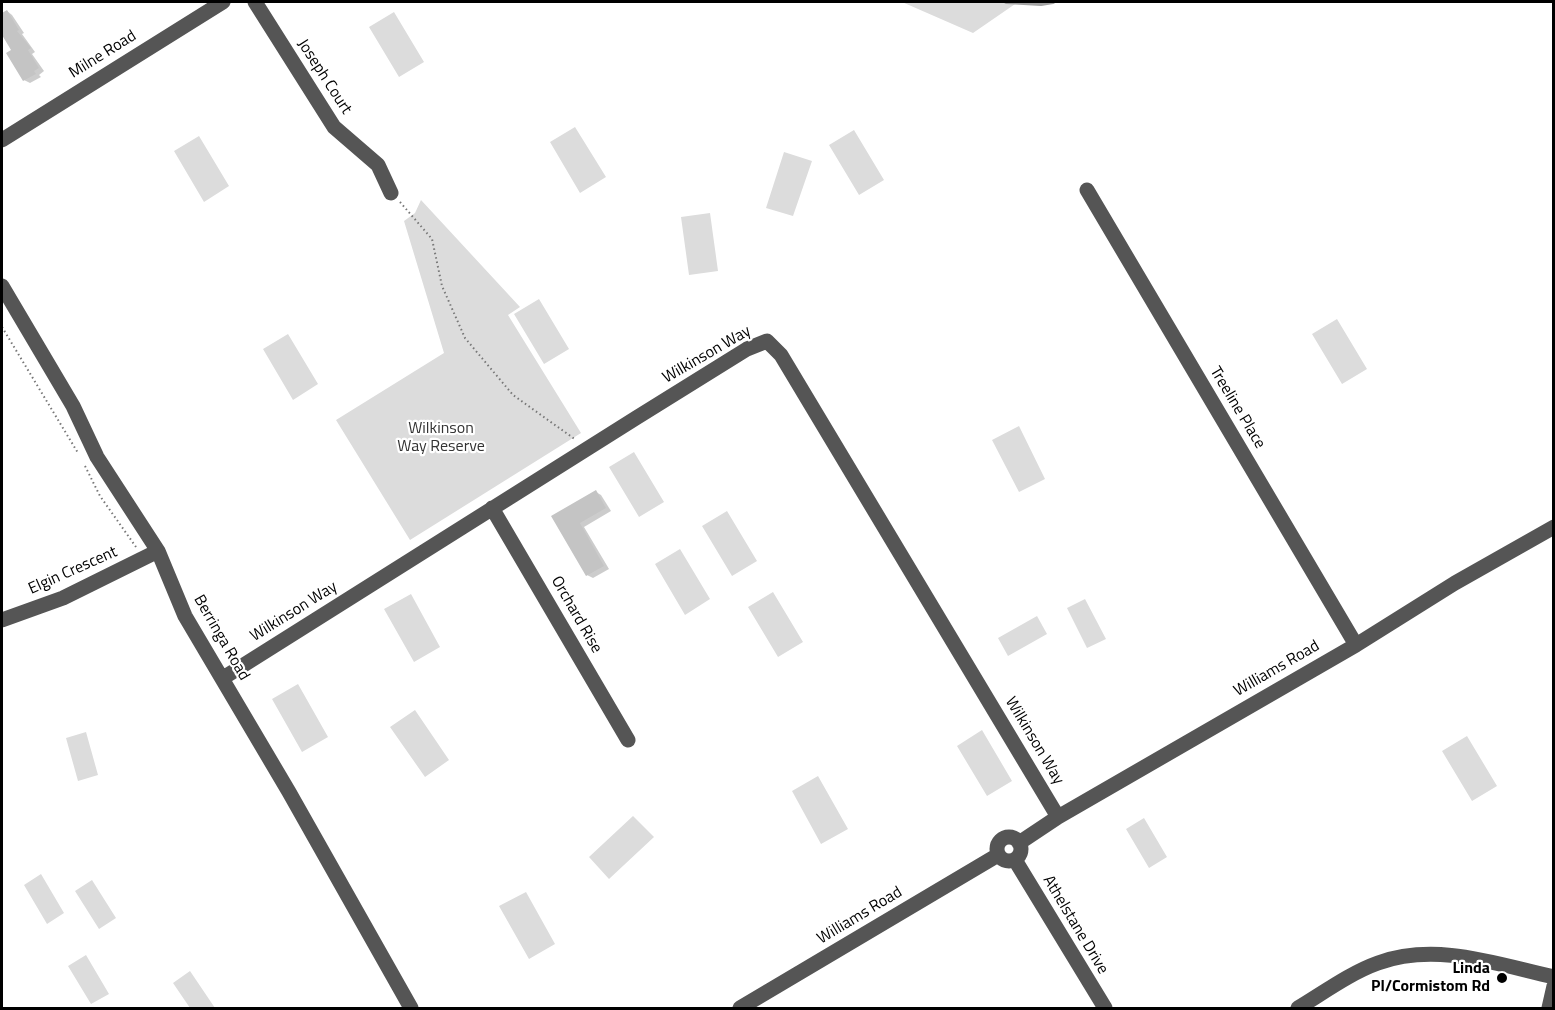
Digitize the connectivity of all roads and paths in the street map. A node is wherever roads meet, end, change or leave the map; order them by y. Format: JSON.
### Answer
{"nodes":[{"id":1,"x":223,"y":2,"type":"edge"},
{"id":2,"x":255,"y":2,"type":"edge"},
{"id":3,"x":2,"y":140,"type":"edge"},
{"id":4,"x":1087,"y":190,"type":"dead end"},
{"id":5,"x":392,"y":193,"type":"joint"},
{"id":6,"x":2,"y":286,"type":"edge"},
{"id":7,"x":2,"y":327,"type":"edge"},
{"id":8,"x":587,"y":448,"type":"junction"},
{"id":9,"x":80,"y":455,"type":"dead end"},
{"id":10,"x":84,"y":463,"type":"dead end"},
{"id":11,"x":492,"y":508,"type":"junction"},
{"id":12,"x":1554,"y":527,"type":"edge"},
{"id":13,"x":158,"y":551,"type":"junction"},
{"id":14,"x":143,"y":558,"type":"junction"},
{"id":15,"x":2,"y":620,"type":"edge"},
{"id":16,"x":1356,"y":645,"type":"junction"},
{"id":17,"x":223,"y":678,"type":"junction"},
{"id":18,"x":628,"y":740,"type":"dead end"},
{"id":19,"x":1058,"y":817,"type":"junction"},
{"id":20,"x":1019,"y":843,"type":"junction"},
{"id":21,"x":998,"y":855,"type":"junction"},
{"id":22,"x":1015,"y":860,"type":"junction"},
{"id":23,"x":1554,"y":977,"type":"edge"},
{"id":24,"x":1554,"y":986,"type":"edge"},
{"id":25,"x":411,"y":1008,"type":"edge"},
{"id":26,"x":740,"y":1008,"type":"edge"},
{"id":27,"x":1105,"y":1008,"type":"edge"},
{"id":28,"x":1298,"y":1008,"type":"edge"},
{"id":29,"x":1549,"y":1008,"type":"edge"}],
"edges":[{"from":1,"to":3,"type":"street","name":"Milne Road"},
{"from":2,"to":5,"type":"street","name":"Joseph Court"},
{"from":4,"to":16,"type":"street","name":"Treeline Place"},
{"from":5,"to":8,"type":"path"},
{"from":6,"to":13,"type":"street","name":"Berringa Road"},
{"from":7,"to":9,"type":"path"},
{"from":8,"to":11,"type":"street","name":"Wilkinson Way"},
{"from":8,"to":19,"type":"street","name":"Wilkinson Way"},
{"from":10,"to":14,"type":"path"},
{"from":11,"to":17,"type":"street","name":"Wilkinson Way"},
{"from":11,"to":18,"type":"street","name":"Orchard Rise"},
{"from":12,"to":16,"type":"street","name":"Williams Road"},
{"from":13,"to":14,"type":"street","name":"Elgin Crescent"},
{"from":13,"to":17,"type":"street","name":"Berringa Road"},
{"from":14,"to":15,"type":"street","name":"Elgin Crescent"},
{"from":16,"to":19,"type":"street","name":"Williams Road"},
{"from":17,"to":25,"type":"street","name":"Berringa Road"},
{"from":19,"to":20,"type":"street","name":"Williams Road"},
{"from":20,"to":21,"type":"street"},
{"from":20,"to":22,"type":"street"},
{"from":21,"to":22,"type":"street"},
{"from":21,"to":26,"type":"street","name":"Williams Road"},
{"from":22,"to":27,"type":"street","name":"Athelstane Drive"},
{"from":23,"to":28,"type":"street"},
{"from":24,"to":29,"type":"street"}]}
